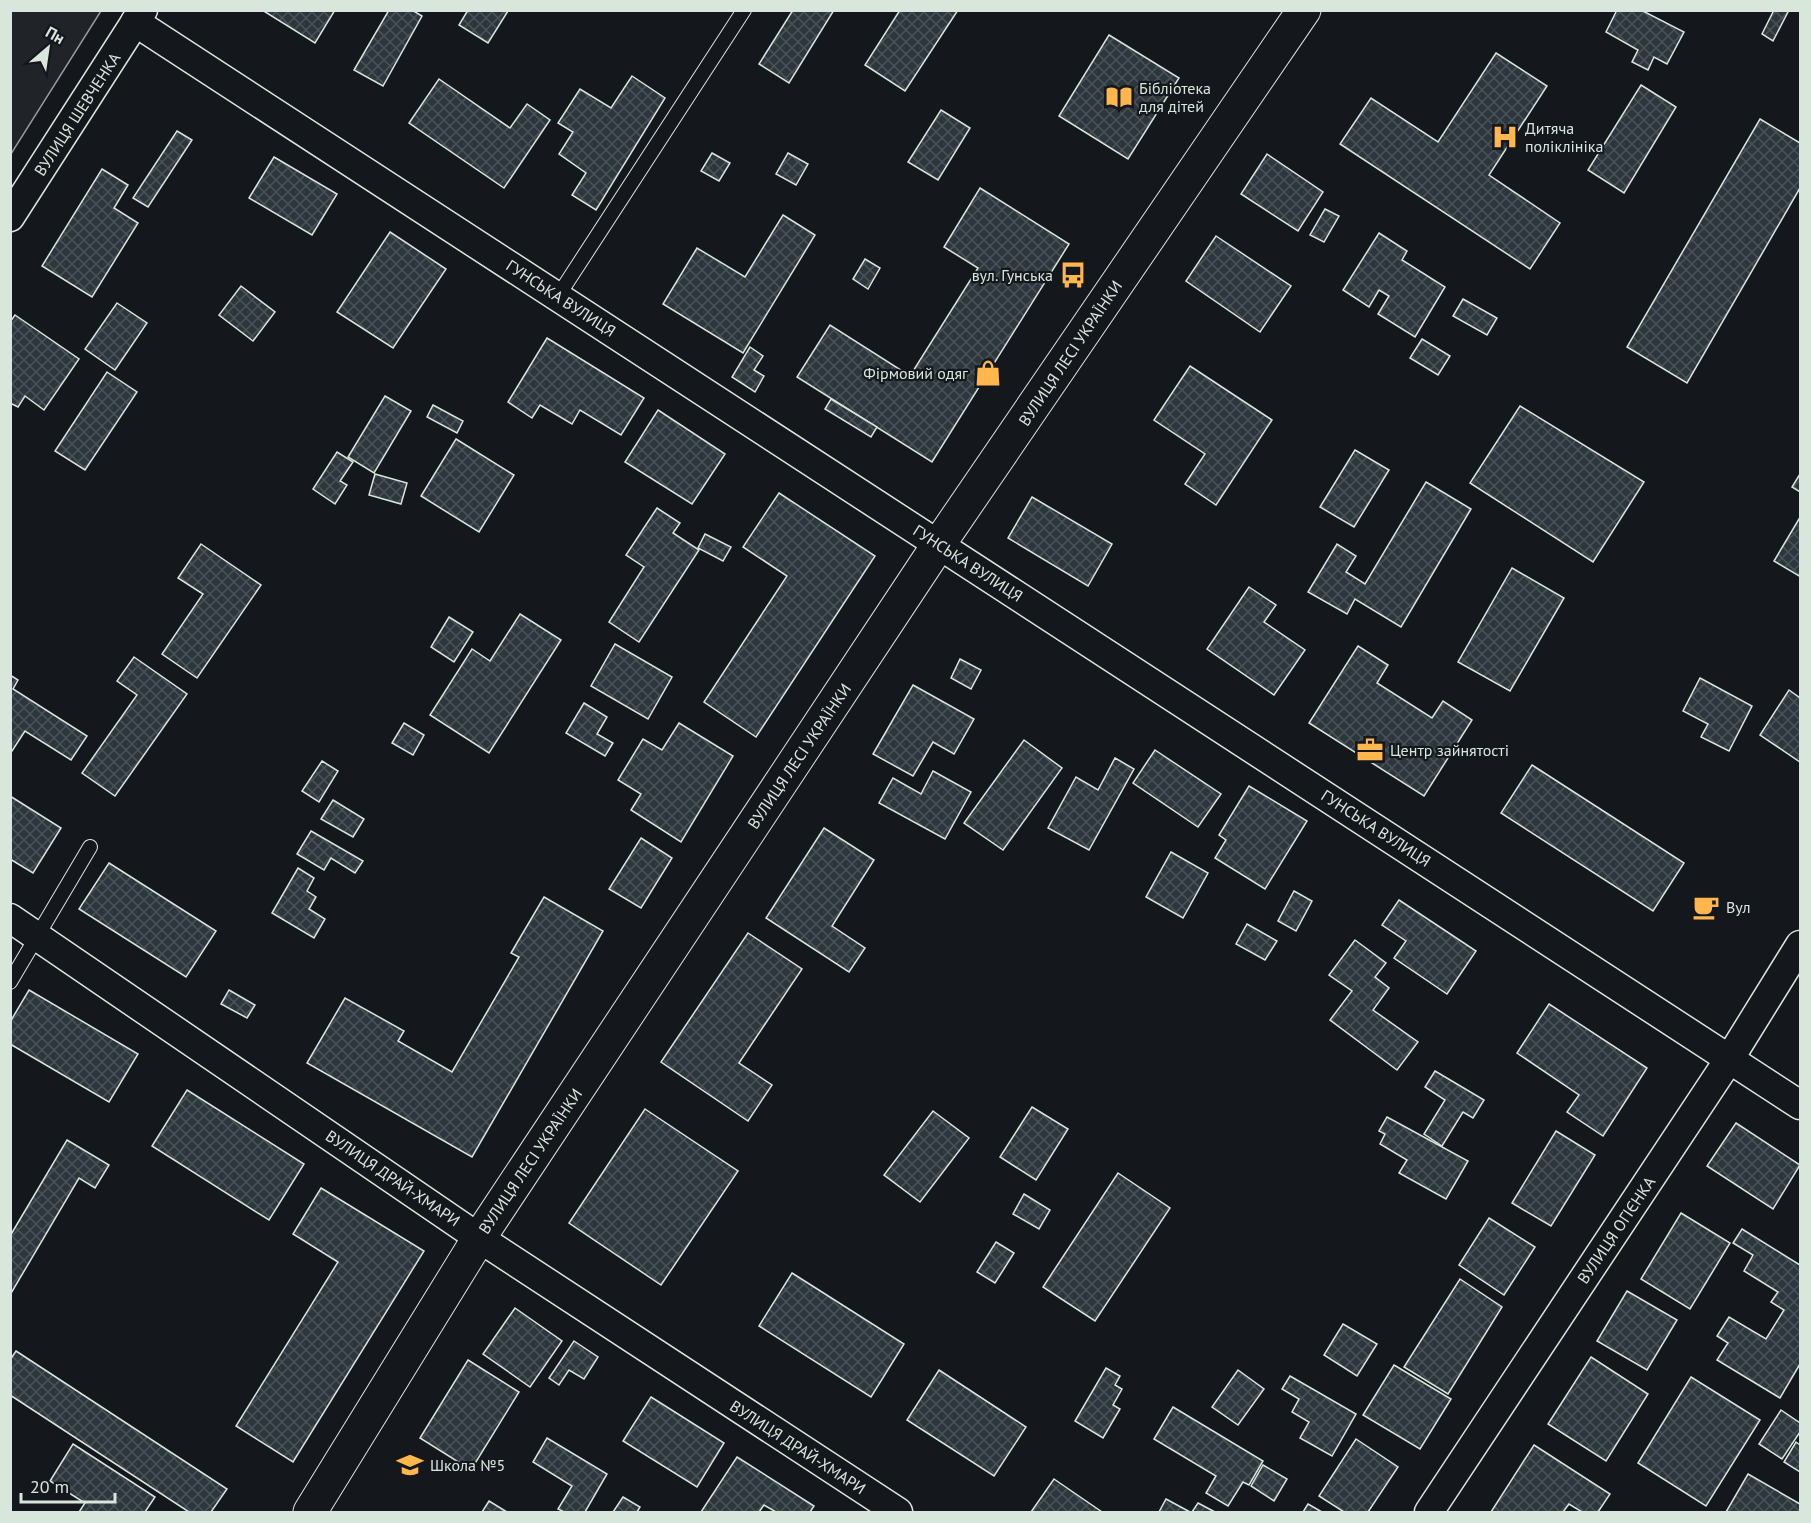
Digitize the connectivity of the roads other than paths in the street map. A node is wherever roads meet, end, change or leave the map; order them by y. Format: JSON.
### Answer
{"nodes":[{"id":1,"x":744,"y":10,"type":"edge"},
{"id":2,"x":1304,"y":10,"type":"edge"},
{"id":3,"x":139,"y":16,"type":"edge"},
{"id":4,"x":10,"y":217,"type":"edge"},
{"id":5,"x":558,"y":296,"type":"junction"},
{"id":6,"x":939,"y":544,"type":"junction"},
{"id":7,"x":90,"y":847,"type":"dead end"},
{"id":8,"x":10,"y":918,"type":"edge"},
{"id":9,"x":39,"y":936,"type":"junction"},
{"id":10,"x":1800,"y":945,"type":"edge"},
{"id":11,"x":10,"y":982,"type":"edge"},
{"id":12,"x":1730,"y":1058,"type":"junction"},
{"id":13,"x":1800,"y":1105,"type":"edge"},
{"id":14,"x":479,"y":1238,"type":"junction"},
{"id":15,"x":310,"y":1512,"type":"edge"},
{"id":16,"x":898,"y":1512,"type":"edge"},
{"id":17,"x":1429,"y":1512,"type":"edge"}],
"edges":[{"from":1,"to":5,"type":"lane"},
{"from":2,"to":6,"type":"street","name":"ВУЛИЦЯ ЛЕСІ УКРАЇНКИ"},
{"from":3,"to":4,"type":"street","name":"ВУЛИЦЯ ШЕВЧЕНКА"},
{"from":3,"to":5,"type":"street","name":"ГУНСЬКА ВУЛИЦЯ"},
{"from":5,"to":6,"type":"street","name":"ГУНСЬКА ВУЛИЦЯ"},
{"from":6,"to":12,"type":"street","name":"ГУНСЬКА ВУЛИЦЯ"},
{"from":6,"to":14,"type":"street","name":"ВУЛИЦЯ ЛЕСІ УКРАЇНКИ"},
{"from":7,"to":9,"type":"lane"},
{"from":8,"to":9,"type":"street","name":"ВУЛИЦЯ ДРАЙ-ХМАРИ"},
{"from":9,"to":11,"type":"lane"},
{"from":9,"to":14,"type":"street","name":"ВУЛИЦЯ ДРАЙ-ХМАРИ"},
{"from":10,"to":12,"type":"street","name":"ВУЛИЦЯ ОГІЄНКА"},
{"from":12,"to":13,"type":"street","name":"ГУНСЬКА ВУЛИЦЯ"},
{"from":12,"to":17,"type":"street","name":"ВУЛИЦЯ ОГІЄНКА"},
{"from":14,"to":15,"type":"street","name":"ВУЛИЦЯ ЛЕСІ УКРАЇНКИ"},
{"from":14,"to":16,"type":"street","name":"ВУЛИЦЯ ДРАЙ-ХМАРИ"}]}
